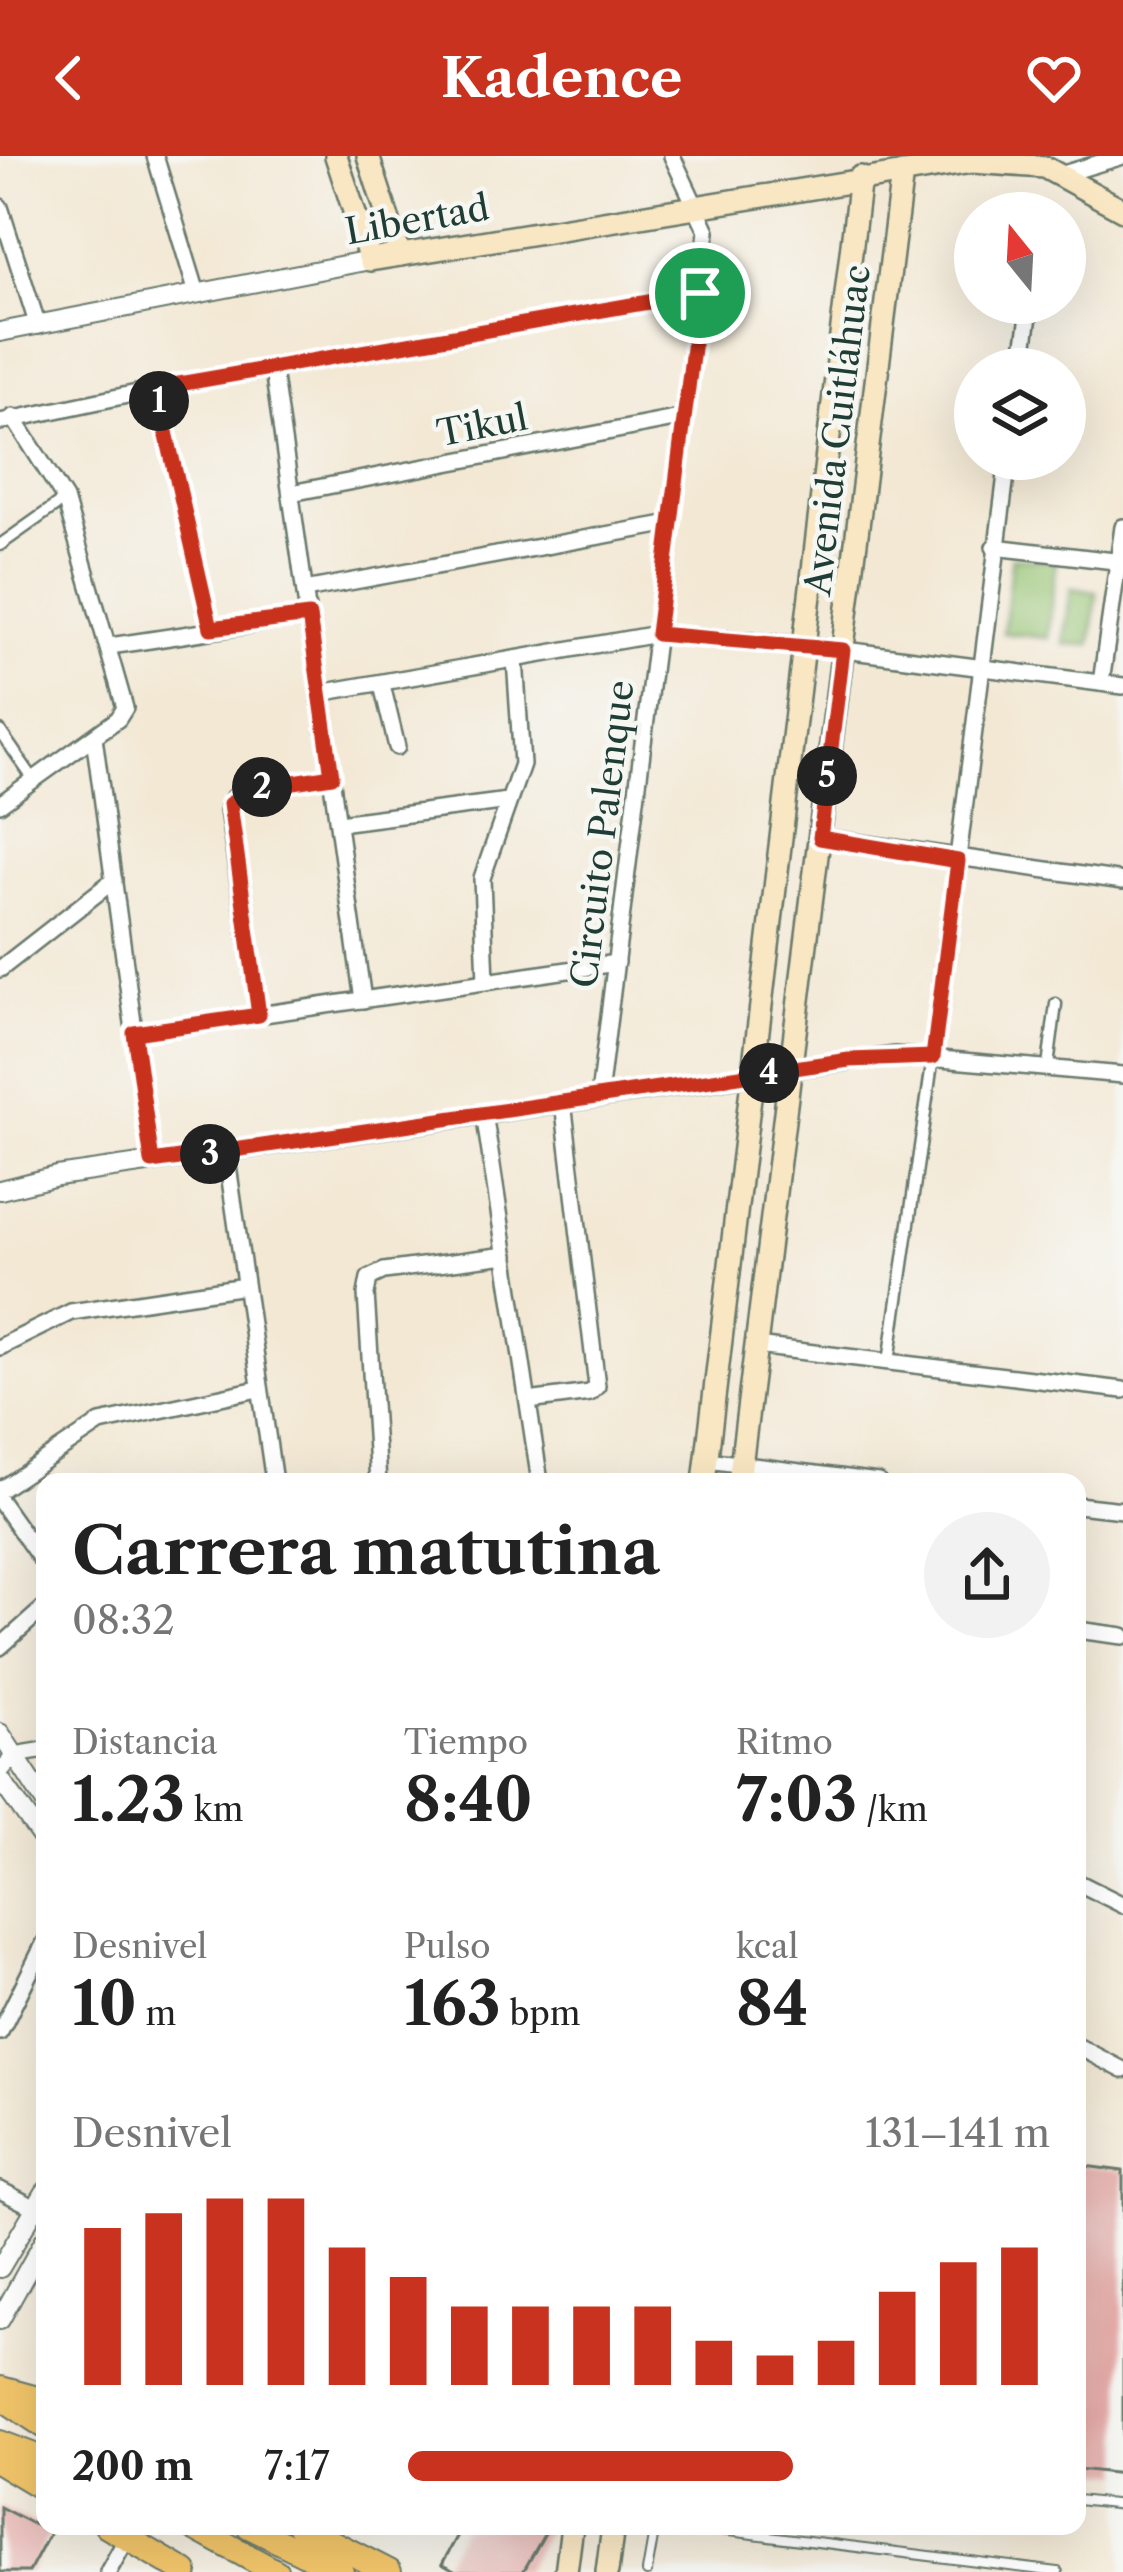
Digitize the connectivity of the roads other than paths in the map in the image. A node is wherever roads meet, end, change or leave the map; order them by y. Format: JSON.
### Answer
{"nodes":[{"id":1,"x":155,"y":156,"type":"edge"},
{"id":2,"x":336,"y":156,"type":"edge"},
{"id":3,"x":370,"y":156,"type":"edge"},
{"id":4,"x":672,"y":156,"type":"edge"},
{"id":5,"x":1116,"y":157,"type":"edge"},
{"id":6,"x":902,"y":172,"type":"junction"},
{"id":7,"x":1060,"y":175,"type":"junction"},
{"id":8,"x":860,"y":177,"type":"junction"},
{"id":9,"x":698,"y":204,"type":"junction"},
{"id":10,"x":0,"y":207,"type":"edge"},
{"id":11,"x":1123,"y":210,"type":"edge"},
{"id":12,"x":400,"y":255,"type":"junction"},
{"id":13,"x":370,"y":260,"type":"junction"},
{"id":14,"x":197,"y":293,"type":"junction"},
{"id":15,"x":700,"y":293,"type":"junction"},
{"id":16,"x":38,"y":326,"type":"junction"},
{"id":17,"x":0,"y":332,"type":"edge"},
{"id":18,"x":273,"y":370,"type":"junction"},
{"id":19,"x":156,"y":388,"type":"junction"},
{"id":20,"x":685,"y":417,"type":"junction"},
{"id":21,"x":6,"y":420,"type":"edge"},
{"id":22,"x":1004,"y":480,"type":"edge"},
{"id":23,"x":291,"y":493,"type":"junction"},
{"id":24,"x":64,"y":499,"type":"junction"},
{"id":25,"x":671,"y":523,"type":"junction"},
{"id":26,"x":1123,"y":527,"type":"edge"},
{"id":27,"x":0,"y":545,"type":"edge"},
{"id":28,"x":994,"y":547,"type":"junction"},
{"id":29,"x":1121,"y":562,"type":"edge"},
{"id":30,"x":305,"y":590,"type":"junction"},
{"id":31,"x":309,"y":616,"type":"junction"},
{"id":32,"x":211,"y":628,"type":"junction"},
{"id":33,"x":657,"y":634,"type":"junction"},
{"id":34,"x":806,"y":645,"type":"junction"},
{"id":35,"x":110,"y":646,"type":"junction"},
{"id":36,"x":843,"y":650,"type":"junction"},
{"id":37,"x":515,"y":659,"type":"junction"},
{"id":38,"x":980,"y":669,"type":"junction"},
{"id":39,"x":1101,"y":683,"type":"junction"},
{"id":40,"x":382,"y":685,"type":"junction"},
{"id":41,"x":1123,"y":686,"type":"edge"},
{"id":42,"x":320,"y":693,"type":"junction"},
{"id":43,"x":0,"y":731,"type":"edge"},
{"id":44,"x":94,"y":737,"type":"junction"},
{"id":45,"x":397,"y":747,"type":"dead end"},
{"id":46,"x":332,"y":776,"type":"junction"},
{"id":47,"x":34,"y":780,"type":"junction"},
{"id":48,"x":508,"y":801,"type":"junction"},
{"id":49,"x":0,"y":804,"type":"edge"},
{"id":50,"x":339,"y":823,"type":"junction"},
{"id":51,"x":820,"y":838,"type":"junction"},
{"id":52,"x":958,"y":861,"type":"junction"},
{"id":53,"x":113,"y":880,"type":"junction"},
{"id":54,"x":1123,"y":881,"type":"edge"},
{"id":55,"x":616,"y":963,"type":"junction"},
{"id":56,"x":0,"y":969,"type":"edge"},
{"id":57,"x":487,"y":982,"type":"junction"},
{"id":58,"x":363,"y":1000,"type":"junction"},
{"id":59,"x":1056,"y":1004,"type":"dead end"},
{"id":60,"x":259,"y":1015,"type":"junction"},
{"id":61,"x":134,"y":1033,"type":"junction"},
{"id":62,"x":933,"y":1057,"type":"junction"},
{"id":63,"x":1048,"y":1066,"type":"junction"},
{"id":64,"x":789,"y":1070,"type":"junction"},
{"id":65,"x":1123,"y":1075,"type":"edge"},
{"id":66,"x":754,"y":1076,"type":"junction"},
{"id":67,"x":599,"y":1096,"type":"junction"},
{"id":68,"x":562,"y":1102,"type":"junction"},
{"id":69,"x":484,"y":1113,"type":"junction"},
{"id":70,"x":226,"y":1152,"type":"junction"},
{"id":71,"x":152,"y":1162,"type":"junction"},
{"id":72,"x":0,"y":1190,"type":"edge"},
{"id":73,"x":506,"y":1255,"type":"junction"},
{"id":74,"x":245,"y":1286,"type":"junction"},
{"id":75,"x":756,"y":1346,"type":"junction"},
{"id":76,"x":0,"y":1347,"type":"edge"},
{"id":77,"x":889,"y":1362,"type":"junction"},
{"id":78,"x":258,"y":1389,"type":"junction"},
{"id":79,"x":1123,"y":1390,"type":"edge"},
{"id":80,"x":528,"y":1401,"type":"junction"},
{"id":81,"x":706,"y":1471,"type":"edge"},
{"id":82,"x":272,"y":1473,"type":"edge"},
{"id":83,"x":379,"y":1473,"type":"edge"},
{"id":84,"x":539,"y":1473,"type":"edge"},
{"id":85,"x":740,"y":1473,"type":"edge"},
{"id":86,"x":0,"y":1490,"type":"edge"},
{"id":87,"x":0,"y":1501,"type":"edge"},
{"id":88,"x":1086,"y":1505,"type":"edge"},
{"id":89,"x":1123,"y":1510,"type":"edge"},
{"id":90,"x":36,"y":1551,"type":"edge"},
{"id":91,"x":36,"y":1615,"type":"edge"},
{"id":92,"x":1086,"y":1631,"type":"edge"},
{"id":93,"x":1123,"y":1636,"type":"edge"},
{"id":94,"x":0,"y":1647,"type":"edge"},
{"id":95,"x":0,"y":1733,"type":"edge"},
{"id":96,"x":36,"y":1752,"type":"edge"},
{"id":97,"x":15,"y":1755,"type":"junction"},
{"id":98,"x":0,"y":1775,"type":"edge"},
{"id":99,"x":36,"y":1788,"type":"edge"},
{"id":100,"x":36,"y":1829,"type":"edge"},
{"id":101,"x":1086,"y":1886,"type":"edge"},
{"id":102,"x":1123,"y":1905,"type":"edge"},
{"id":103,"x":36,"y":1960,"type":"edge"},
{"id":104,"x":0,"y":2032,"type":"edge"},
{"id":105,"x":1086,"y":2051,"type":"edge"},
{"id":106,"x":1123,"y":2070,"type":"edge"},
{"id":107,"x":0,"y":2190,"type":"edge"},
{"id":108,"x":36,"y":2203,"type":"edge"},
{"id":109,"x":36,"y":2214,"type":"edge"},
{"id":110,"x":36,"y":2256,"type":"edge"},
{"id":111,"x":0,"y":2268,"type":"edge"},
{"id":112,"x":0,"y":2320,"type":"edge"},
{"id":113,"x":0,"y":2393,"type":"edge"},
{"id":114,"x":36,"y":2399,"type":"edge"},
{"id":115,"x":36,"y":2419,"type":"edge"},
{"id":116,"x":0,"y":2443,"type":"edge"},
{"id":117,"x":36,"y":2457,"type":"edge"},
{"id":118,"x":0,"y":2462,"type":"edge"},
{"id":119,"x":36,"y":2484,"type":"edge"},
{"id":120,"x":1086,"y":2501,"type":"edge"},
{"id":121,"x":1123,"y":2505,"type":"edge"},
{"id":122,"x":116,"y":2535,"type":"edge"},
{"id":123,"x":122,"y":2535,"type":"edge"},
{"id":124,"x":208,"y":2535,"type":"edge"},
{"id":125,"x":267,"y":2535,"type":"edge"},
{"id":126,"x":317,"y":2535,"type":"edge"},
{"id":127,"x":571,"y":2535,"type":"edge"},
{"id":128,"x":612,"y":2535,"type":"edge"},
{"id":129,"x":653,"y":2535,"type":"edge"},
{"id":130,"x":760,"y":2535,"type":"edge"},
{"id":131,"x":108,"y":2572,"type":"edge"},
{"id":132,"x":185,"y":2572,"type":"edge"},
{"id":133,"x":275,"y":2572,"type":"edge"},
{"id":134,"x":341,"y":2572,"type":"edge"},
{"id":135,"x":389,"y":2572,"type":"edge"},
{"id":136,"x":566,"y":2572,"type":"edge"},
{"id":137,"x":607,"y":2572,"type":"edge"},
{"id":138,"x":647,"y":2572,"type":"edge"},
{"id":139,"x":1058,"y":2572,"type":"edge"}],
"edges":[{"from":1,"to":14,"type":"street"},
{"from":2,"to":13,"type":"main road"},
{"from":3,"to":12,"type":"main road"},
{"from":4,"to":9,"type":"street"},
{"from":5,"to":7,"type":"street"},
{"from":6,"to":7,"type":"main road","name":"Libertad"},
{"from":6,"to":8,"type":"main road","name":"Libertad"},
{"from":6,"to":36,"type":"main road","name":"Avenida Cuitláhuac"},
{"from":7,"to":11,"type":"main road","name":"Libertad"},
{"from":8,"to":9,"type":"main road","name":"Libertad"},
{"from":8,"to":34,"type":"main road","name":"Avenida Cuitláhuac"},
{"from":9,"to":12,"type":"main road","name":"Libertad"},
{"from":9,"to":15,"type":"street","name":"Circuito Palenque"},
{"from":10,"to":16,"type":"street"},
{"from":12,"to":13,"type":"main road","name":"Libertad"},
{"from":13,"to":14,"type":"street","name":"Libertad"},
{"from":14,"to":16,"type":"street","name":"Libertad"},
{"from":15,"to":18,"type":"street"},
{"from":15,"to":20,"type":"street","name":"Circuito Palenque"},
{"from":16,"to":17,"type":"street","name":"Libertad"},
{"from":18,"to":19,"type":"street"},
{"from":18,"to":23,"type":"street"},
{"from":19,"to":21,"type":"street"},
{"from":19,"to":32,"type":"street"},
{"from":20,"to":23,"type":"street","name":"Tikul"},
{"from":20,"to":25,"type":"street","name":"Circuito Palenque"},
{"from":21,"to":24,"type":"street"},
{"from":22,"to":28,"type":"street"},
{"from":23,"to":30,"type":"street"},
{"from":24,"to":27,"type":"street"},
{"from":24,"to":35,"type":"street"},
{"from":25,"to":30,"type":"street"},
{"from":25,"to":33,"type":"street","name":"Circuito Palenque"},
{"from":26,"to":29,"type":"street"},
{"from":28,"to":29,"type":"street"},
{"from":28,"to":38,"type":"street"},
{"from":29,"to":39,"type":"street"},
{"from":30,"to":31,"type":"street"},
{"from":31,"to":32,"type":"street"},
{"from":31,"to":42,"type":"street"},
{"from":32,"to":35,"type":"street"},
{"from":33,"to":34,"type":"street"},
{"from":33,"to":37,"type":"street"},
{"from":33,"to":55,"type":"street","name":"Circuito Palenque"},
{"from":34,"to":36,"type":"street"},
{"from":34,"to":66,"type":"main road","name":"Avenida Cuitláhuac"},
{"from":35,"to":44,"type":"street"},
{"from":36,"to":38,"type":"street"},
{"from":36,"to":51,"type":"main road","name":"Avenida Cuitláhuac"},
{"from":37,"to":40,"type":"street"},
{"from":37,"to":48,"type":"street"},
{"from":38,"to":39,"type":"street"},
{"from":38,"to":52,"type":"street"},
{"from":39,"to":41,"type":"street"},
{"from":40,"to":42,"type":"street"},
{"from":40,"to":45,"type":"street"},
{"from":42,"to":46,"type":"street"},
{"from":43,"to":47,"type":"street"},
{"from":44,"to":47,"type":"street"},
{"from":44,"to":53,"type":"street"},
{"from":46,"to":50,"type":"street"},
{"from":46,"to":60,"type":"street"},
{"from":47,"to":49,"type":"street"},
{"from":48,"to":50,"type":"street"},
{"from":48,"to":57,"type":"street"},
{"from":50,"to":58,"type":"street"},
{"from":51,"to":52,"type":"street"},
{"from":51,"to":64,"type":"main road","name":"Avenida Cuitláhuac"},
{"from":52,"to":54,"type":"street"},
{"from":52,"to":62,"type":"street"},
{"from":53,"to":56,"type":"street"},
{"from":53,"to":61,"type":"street"},
{"from":55,"to":57,"type":"street"},
{"from":55,"to":67,"type":"street","name":"Circuito Palenque"},
{"from":57,"to":58,"type":"street"},
{"from":58,"to":60,"type":"street"},
{"from":59,"to":63,"type":"street"},
{"from":60,"to":61,"type":"street"},
{"from":61,"to":71,"type":"street"},
{"from":62,"to":63,"type":"street"},
{"from":62,"to":64,"type":"street"},
{"from":62,"to":77,"type":"street"},
{"from":63,"to":65,"type":"street"},
{"from":64,"to":66,"type":"street"},
{"from":64,"to":75,"type":"main road","name":"Avenida Cuitláhuac"},
{"from":66,"to":67,"type":"street"},
{"from":66,"to":81,"type":"main road","name":"Avenida Cuitláhuac"},
{"from":67,"to":68,"type":"street"},
{"from":68,"to":69,"type":"street"},
{"from":68,"to":80,"type":"street"},
{"from":69,"to":70,"type":"street"},
{"from":69,"to":73,"type":"street"},
{"from":70,"to":71,"type":"street"},
{"from":70,"to":74,"type":"street"},
{"from":71,"to":72,"type":"street"},
{"from":73,"to":80,"type":"street"},
{"from":73,"to":83,"type":"street"},
{"from":74,"to":76,"type":"street"},
{"from":74,"to":78,"type":"street"},
{"from":75,"to":77,"type":"street"},
{"from":75,"to":85,"type":"main road","name":"Avenida Cuitláhuac"},
{"from":77,"to":79,"type":"street"},
{"from":78,"to":82,"type":"street"},
{"from":78,"to":86,"type":"street"},
{"from":80,"to":84,"type":"street"},
{"from":81,"to":85,"type":"street"},
{"from":87,"to":90,"type":"street"},
{"from":88,"to":89,"type":"street"},
{"from":91,"to":94,"type":"street"},
{"from":92,"to":93,"type":"street"},
{"from":95,"to":97,"type":"street"},
{"from":96,"to":97,"type":"street"},
{"from":97,"to":98,"type":"street"},
{"from":97,"to":99,"type":"street"},
{"from":98,"to":100,"type":"street"},
{"from":101,"to":102,"type":"street"},
{"from":103,"to":104,"type":"street"},
{"from":105,"to":106,"type":"street"},
{"from":107,"to":108,"type":"street"},
{"from":109,"to":111,"type":"street"},
{"from":110,"to":112,"type":"street"},
{"from":113,"to":114,"type":"main road"},
{"from":113,"to":115,"type":"main road"},
{"from":116,"to":117,"type":"main road"},
{"from":118,"to":119,"type":"main road"},
{"from":120,"to":121,"type":"lane"},
{"from":122,"to":131,"type":"street"},
{"from":123,"to":132,"type":"main road"},
{"from":124,"to":133,"type":"main road"},
{"from":125,"to":134,"type":"main road"},
{"from":126,"to":135,"type":"main road"},
{"from":127,"to":136,"type":"main road"},
{"from":128,"to":137,"type":"main road"},
{"from":129,"to":138,"type":"lane"},
{"from":130,"to":139,"type":"lane"}]}
